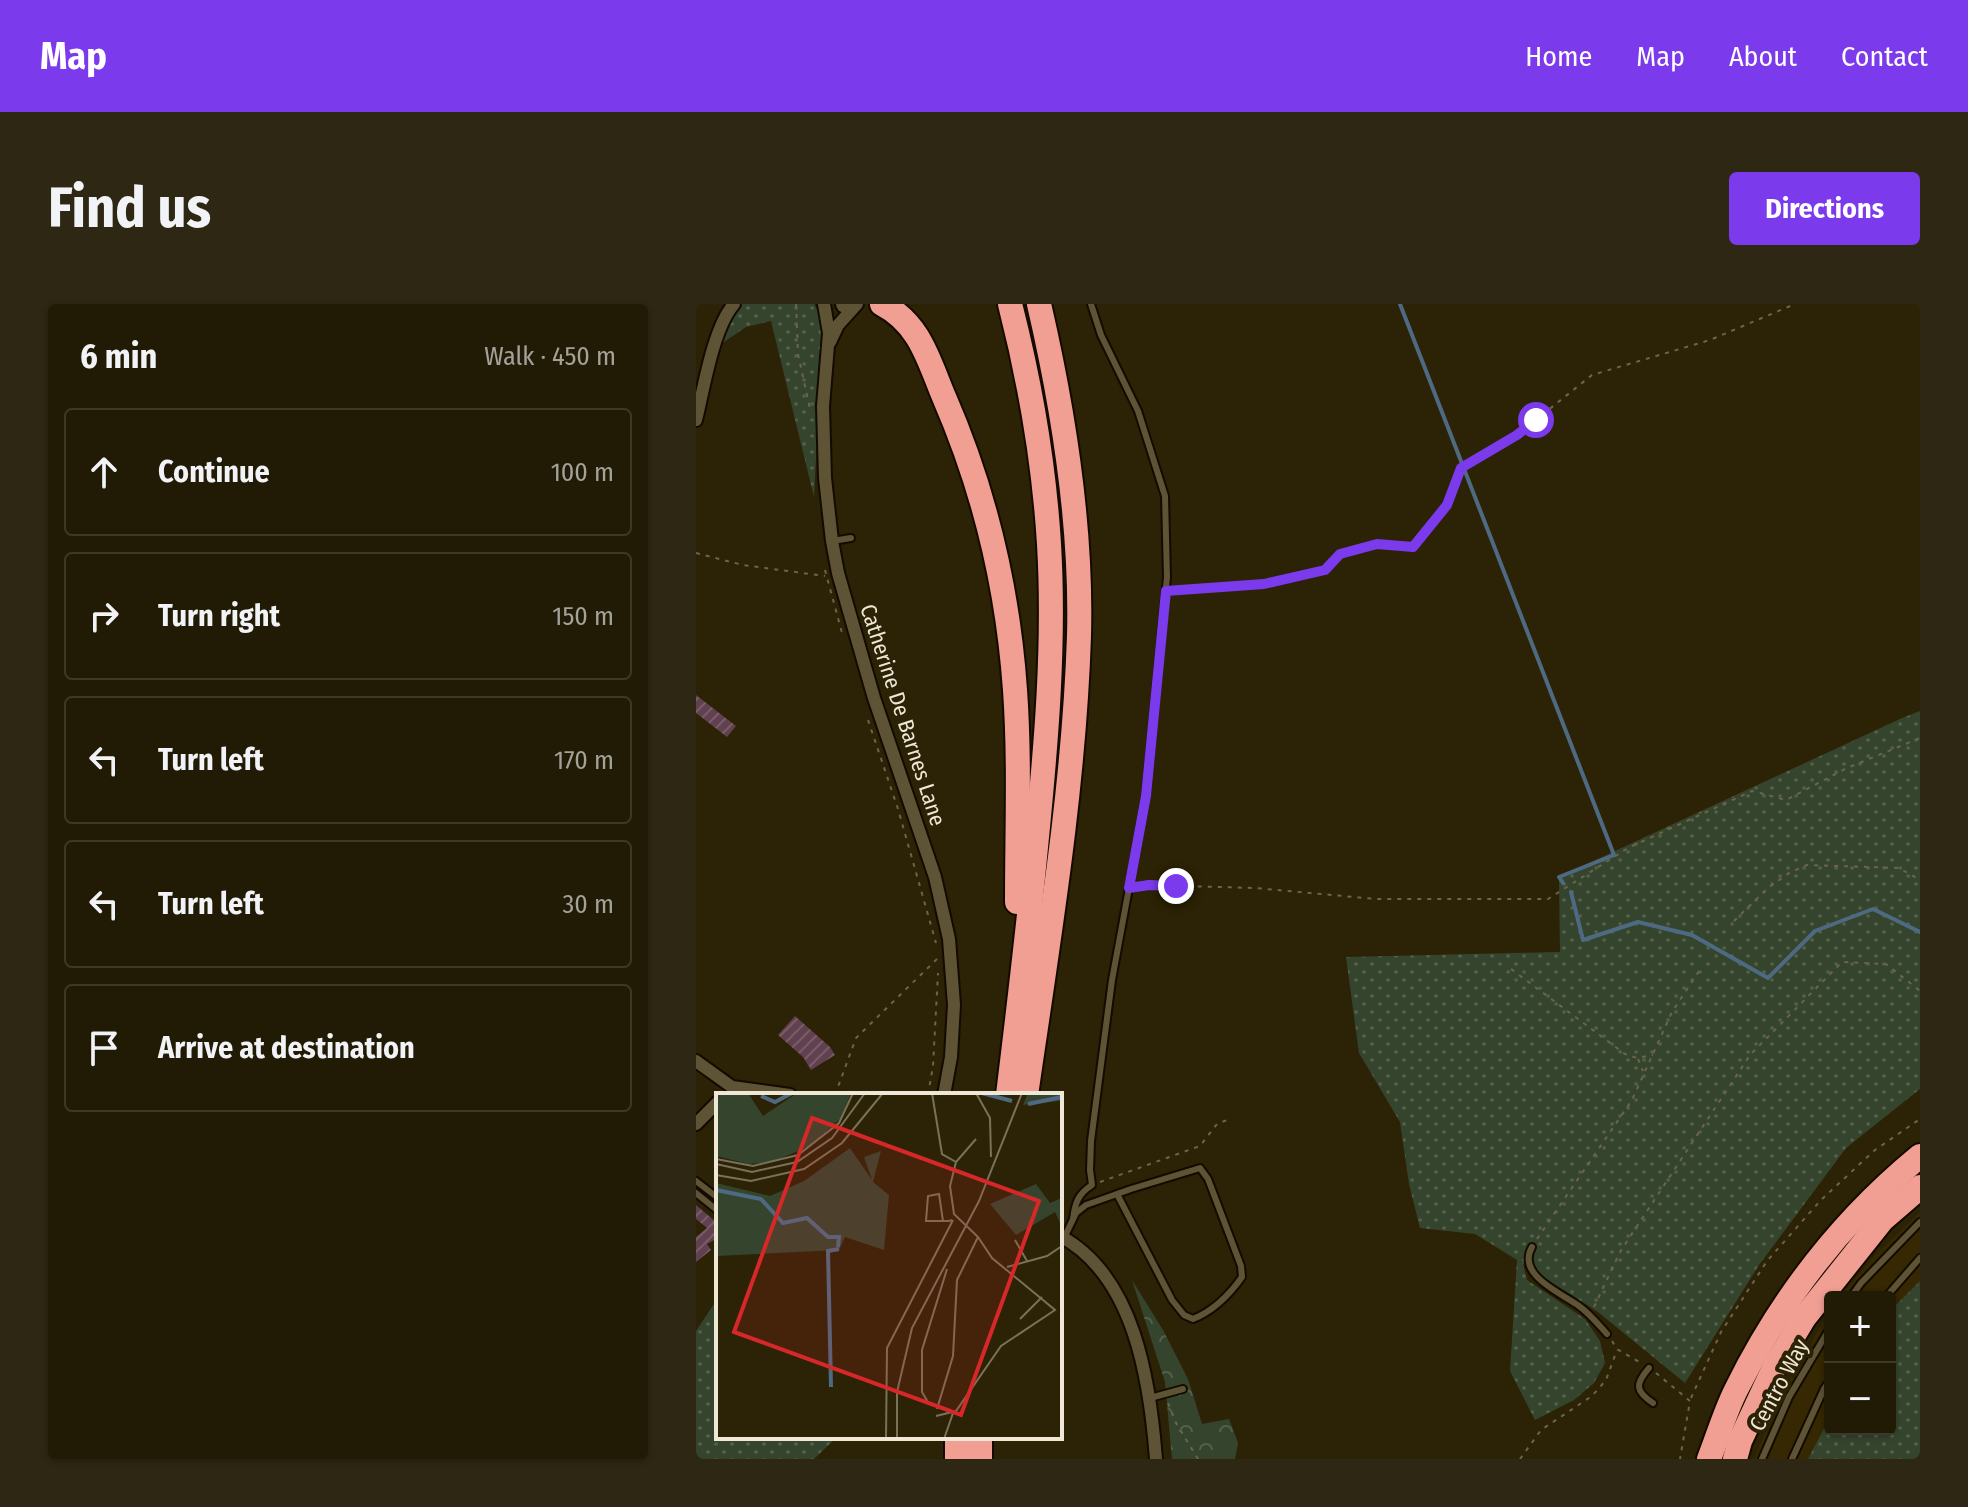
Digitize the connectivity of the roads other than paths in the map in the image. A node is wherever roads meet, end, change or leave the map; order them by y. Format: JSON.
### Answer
{"nodes":[{"id":1,"x":734,"y":304,"type":"edge"},
{"id":2,"x":824,"y":304,"type":"edge"},
{"id":3,"x":845,"y":304,"type":"edge"},
{"id":4,"x":854,"y":304,"type":"edge"},
{"id":5,"x":882,"y":304,"type":"edge"},
{"id":6,"x":1010,"y":304,"type":"edge"},
{"id":7,"x":1039,"y":304,"type":"edge"},
{"id":8,"x":1091,"y":304,"type":"edge"},
{"id":9,"x":828,"y":345,"type":"junction"},
{"id":10,"x":696,"y":420,"type":"edge"},
{"id":11,"x":851,"y":538,"type":"dead end"},
{"id":12,"x":832,"y":541,"type":"junction"},
{"id":13,"x":1017,"y":1024,"type":"junction"},
{"id":14,"x":696,"y":1061,"type":"edge"},
{"id":15,"x":728,"y":1091,"type":"edge"},
{"id":16,"x":759,"y":1093,"type":"edge"},
{"id":17,"x":944,"y":1093,"type":"edge"},
{"id":18,"x":1008,"y":1093,"type":"edge"},
{"id":19,"x":1026,"y":1093,"type":"edge"},
{"id":20,"x":716,"y":1104,"type":"edge"},
{"id":21,"x":696,"y":1124,"type":"edge"},
{"id":22,"x":1920,"y":1156,"type":"edge"},
{"id":23,"x":696,"y":1181,"type":"edge"},
{"id":24,"x":1920,"y":1187,"type":"edge"},
{"id":25,"x":696,"y":1193,"type":"edge"},
{"id":26,"x":1117,"y":1194,"type":"junction"},
{"id":27,"x":716,"y":1196,"type":"edge"},
{"id":28,"x":716,"y":1209,"type":"edge"},
{"id":29,"x":1073,"y":1219,"type":"junction"},
{"id":30,"x":1920,"y":1222,"type":"edge"},
{"id":31,"x":1062,"y":1237,"type":"edge"},
{"id":32,"x":1532,"y":1247,"type":"road end"},
{"id":33,"x":1920,"y":1258,"type":"edge"},
{"id":34,"x":1855,"y":1291,"type":"edge"},
{"id":35,"x":1891,"y":1291,"type":"edge"},
{"id":36,"x":1607,"y":1334,"type":"road end"},
{"id":37,"x":1824,"y":1338,"type":"edge"},
{"id":38,"x":1649,"y":1368,"type":"road end"},
{"id":39,"x":1183,"y":1389,"type":"dead end"},
{"id":40,"x":1824,"y":1389,"type":"edge"},
{"id":41,"x":1150,"y":1398,"type":"junction"},
{"id":42,"x":1653,"y":1403,"type":"dead end"},
{"id":43,"x":1156,"y":1459,"type":"edge"},
{"id":44,"x":1709,"y":1459,"type":"edge"},
{"id":45,"x":1735,"y":1459,"type":"edge"},
{"id":46,"x":1762,"y":1459,"type":"edge"},
{"id":47,"x":1792,"y":1459,"type":"edge"}],
"edges":[{"from":1,"to":10,"type":"street"},
{"from":2,"to":9,"type":"street","name":"Catherine De Barnes Lane"},
{"from":3,"to":4,"type":"main road"},
{"from":4,"to":9,"type":"street","name":"Catherine De Barnes Lane"},
{"from":5,"to":13,"type":"highway"},
{"from":6,"to":13,"type":"highway"},
{"from":7,"to":19,"type":"highway"},
{"from":8,"to":29,"type":"lane"},
{"from":9,"to":12,"type":"street","name":"Catherine De Barnes Lane"},
{"from":11,"to":12,"type":"lane"},
{"from":12,"to":17,"type":"street","name":"Catherine De Barnes Lane"},
{"from":13,"to":18,"type":"highway"},
{"from":14,"to":15,"type":"street"},
{"from":15,"to":16,"type":"street"},
{"from":20,"to":21,"type":"street"},
{"from":22,"to":44,"type":"highway"},
{"from":23,"to":27,"type":"lane"},
{"from":24,"to":45,"type":"highway"},
{"from":25,"to":28,"type":"lane"},
{"from":26,"to":26,"type":"lane"},
{"from":26,"to":29,"type":"lane"},
{"from":29,"to":31,"type":"lane"},
{"from":30,"to":34,"type":"lane"},
{"from":31,"to":41,"type":"street"},
{"from":32,"to":36,"type":"lane"},
{"from":33,"to":35,"type":"lane"},
{"from":37,"to":46,"type":"lane","name":"Centro Way"},
{"from":38,"to":42,"type":"lane"},
{"from":39,"to":41,"type":"lane"},
{"from":40,"to":47,"type":"lane"},
{"from":41,"to":43,"type":"street"}]}
